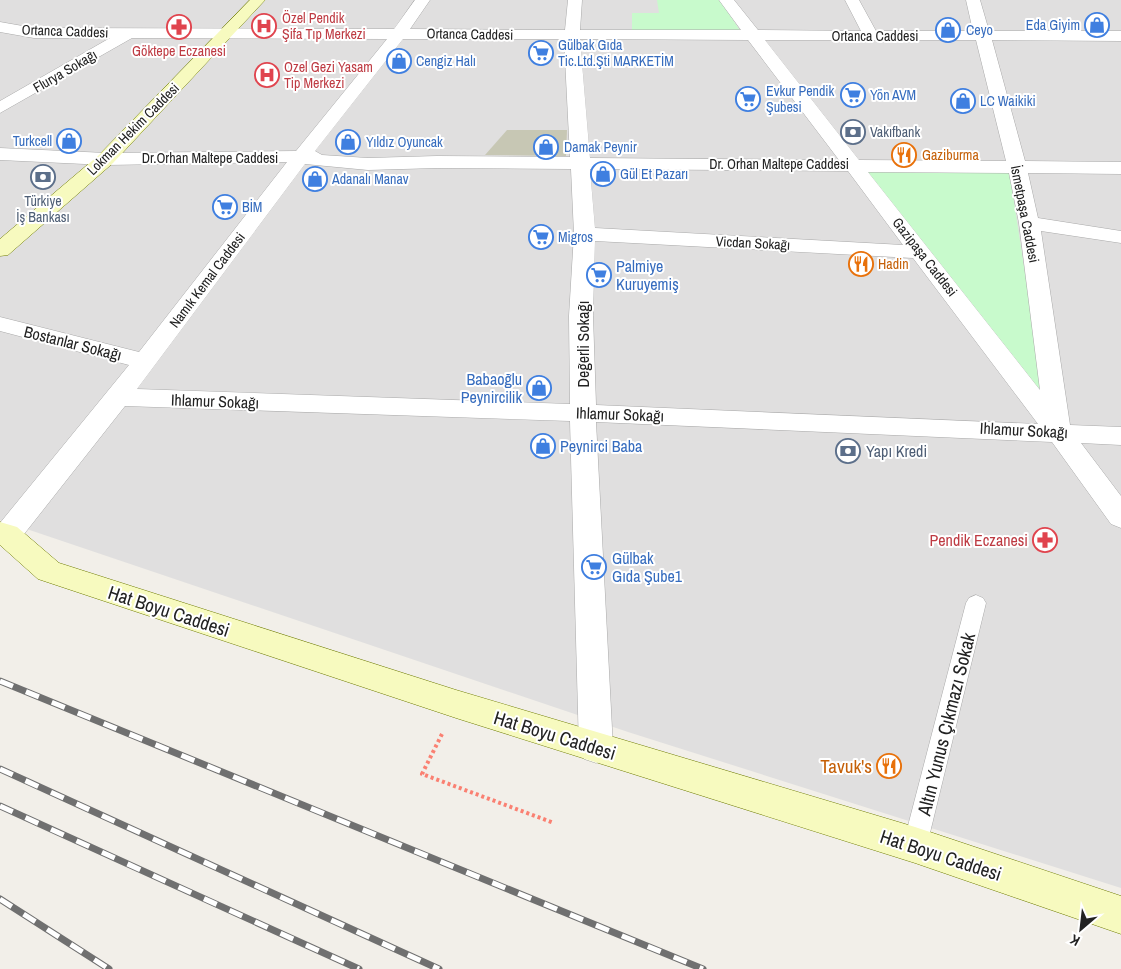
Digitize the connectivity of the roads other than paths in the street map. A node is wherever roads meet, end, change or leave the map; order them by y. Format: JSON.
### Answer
{"nodes":[{"id":1,"x":258,"y":0,"type":"edge"},
{"id":2,"x":423,"y":0,"type":"edge"},
{"id":3,"x":575,"y":0,"type":"edge"},
{"id":4,"x":726,"y":0,"type":"edge"},
{"id":5,"x":852,"y":0,"type":"edge"},
{"id":6,"x":972,"y":0,"type":"edge"},
{"id":7,"x":0,"y":27,"type":"edge"},
{"id":8,"x":230,"y":32,"type":"junction"},
{"id":9,"x":130,"y":33,"type":"junction"},
{"id":10,"x":399,"y":34,"type":"junction"},
{"id":11,"x":572,"y":35,"type":"junction"},
{"id":12,"x":871,"y":35,"type":"junction"},
{"id":13,"x":751,"y":36,"type":"junction"},
{"id":14,"x":981,"y":36,"type":"junction"},
{"id":15,"x":1121,"y":36,"type":"edge"},
{"id":16,"x":0,"y":108,"type":"edge"},
{"id":17,"x":0,"y":154,"type":"edge"},
{"id":18,"x":300,"y":158,"type":"junction"},
{"id":19,"x":106,"y":159,"type":"junction"},
{"id":20,"x":437,"y":162,"type":"joint"},
{"id":21,"x":579,"y":164,"type":"junction"},
{"id":22,"x":854,"y":165,"type":"junction"},
{"id":23,"x":1016,"y":166,"type":"junction"},
{"id":24,"x":1121,"y":168,"type":"edge"},
{"id":25,"x":1029,"y":223,"type":"junction"},
{"id":26,"x":585,"y":234,"type":"junction"},
{"id":27,"x":1121,"y":237,"type":"edge"},
{"id":28,"x":0,"y":250,"type":"edge"},
{"id":29,"x":921,"y":252,"type":"junction"},
{"id":30,"x":0,"y":324,"type":"edge"},
{"id":31,"x":145,"y":361,"type":"junction"},
{"id":32,"x":118,"y":397,"type":"junction"},
{"id":33,"x":583,"y":413,"type":"junction"},
{"id":34,"x":1058,"y":431,"type":"junction"},
{"id":35,"x":1121,"y":436,"type":"edge"},
{"id":36,"x":1121,"y":517,"type":"edge"},
{"id":37,"x":4,"y":534,"type":"edge"},
{"id":38,"x":976,"y":603,"type":"dead end"},
{"id":39,"x":596,"y":748,"type":"junction"},
{"id":40,"x":915,"y":845,"type":"junction"},
{"id":41,"x":1121,"y":915,"type":"edge"}],
"edges":[{"from":1,"to":8,"type":"street","name":"Lokman Hekim Caddesi"},
{"from":2,"to":10,"type":"street","name":"Namık Kemal Caddesi"},
{"from":3,"to":11,"type":"street","name":"Değerli Sokağı"},
{"from":4,"to":13,"type":"street","name":"Gazipaşa Caddesi"},
{"from":5,"to":12,"type":"street"},
{"from":6,"to":14,"type":"street","name":"İsmetpaşa Caddesi"},
{"from":7,"to":9,"type":"street","name":"Ortanca Caddesi"},
{"from":8,"to":9,"type":"street","name":"Ortanca Caddesi"},
{"from":8,"to":10,"type":"street","name":"Ortanca Caddesi"},
{"from":8,"to":19,"type":"street","name":"Lokman Hekim Caddesi"},
{"from":9,"to":16,"type":"street","name":"Flurya Sokağı"},
{"from":10,"to":11,"type":"street","name":"Ortanca Caddesi"},
{"from":10,"to":18,"type":"street","name":"Namık Kemal Caddesi"},
{"from":11,"to":13,"type":"street","name":"Ortanca Caddesi"},
{"from":11,"to":21,"type":"street","name":"Değerli Sokağı"},
{"from":12,"to":13,"type":"street","name":"Ortanca Caddesi"},
{"from":12,"to":14,"type":"street","name":"Ortanca Caddesi"},
{"from":13,"to":22,"type":"street","name":"Gazipaşa Caddesi"},
{"from":14,"to":15,"type":"street","name":"Ortanca Caddesi"},
{"from":14,"to":23,"type":"street","name":"İsmetpaşa Caddesi"},
{"from":17,"to":19,"type":"street","name":"Dr.Orhan Maltepe Caddesi"},
{"from":18,"to":19,"type":"street","name":"Dr.Orhan Maltepe Caddesi"},
{"from":18,"to":20,"type":"street","name":"Dr.Orhan Maltepe Caddesi"},
{"from":18,"to":31,"type":"street","name":"Namık Kemal Caddesi"},
{"from":19,"to":28,"type":"street","name":"Lokman Hekim Caddesi"},
{"from":20,"to":21,"type":"street","name":"Dr. Orhan Maltepe Caddesi"},
{"from":21,"to":22,"type":"street","name":"Dr. Orhan Maltepe Caddesi"},
{"from":21,"to":26,"type":"street","name":"Değerli Sokağı"},
{"from":22,"to":23,"type":"street","name":"Dr. Orhan Maltepe Caddesi"},
{"from":22,"to":29,"type":"street","name":"Gazipaşa Caddesi"},
{"from":23,"to":24,"type":"street","name":"Dr. Orhan Maltepe Caddesi"},
{"from":23,"to":25,"type":"street","name":"İsmetpaşa Caddesi"},
{"from":25,"to":27,"type":"street"},
{"from":25,"to":34,"type":"street","name":"İsmetpaşa Caddesi"},
{"from":26,"to":29,"type":"street","name":"Vicdan Sokağı"},
{"from":26,"to":33,"type":"street","name":"Değerli Sokağı"},
{"from":29,"to":34,"type":"street","name":"Gazipaşa Caddesi"},
{"from":30,"to":31,"type":"street","name":"Bostanlar Sokağı"},
{"from":31,"to":32,"type":"street","name":"Namık Kemal Caddesi"},
{"from":32,"to":33,"type":"street","name":"Ihlamur Sokağı"},
{"from":32,"to":37,"type":"street","name":"Namık Kemal Caddesi"},
{"from":33,"to":34,"type":"street","name":"Ihlamur Sokağı"},
{"from":33,"to":39,"type":"street","name":"Değerli Sokağı"},
{"from":34,"to":35,"type":"street","name":"Ihlamur Sokağı"},
{"from":34,"to":36,"type":"street","name":"Gazipaşa Caddesi"},
{"from":37,"to":39,"type":"street","name":"Hat Boyu Caddesi"},
{"from":38,"to":40,"type":"lane","name":"Altın Yunus Çıkmazı Sokak"},
{"from":39,"to":40,"type":"street","name":"Hat Boyu Caddesi"},
{"from":40,"to":41,"type":"street","name":"Hat Boyu Caddesi"}]}
